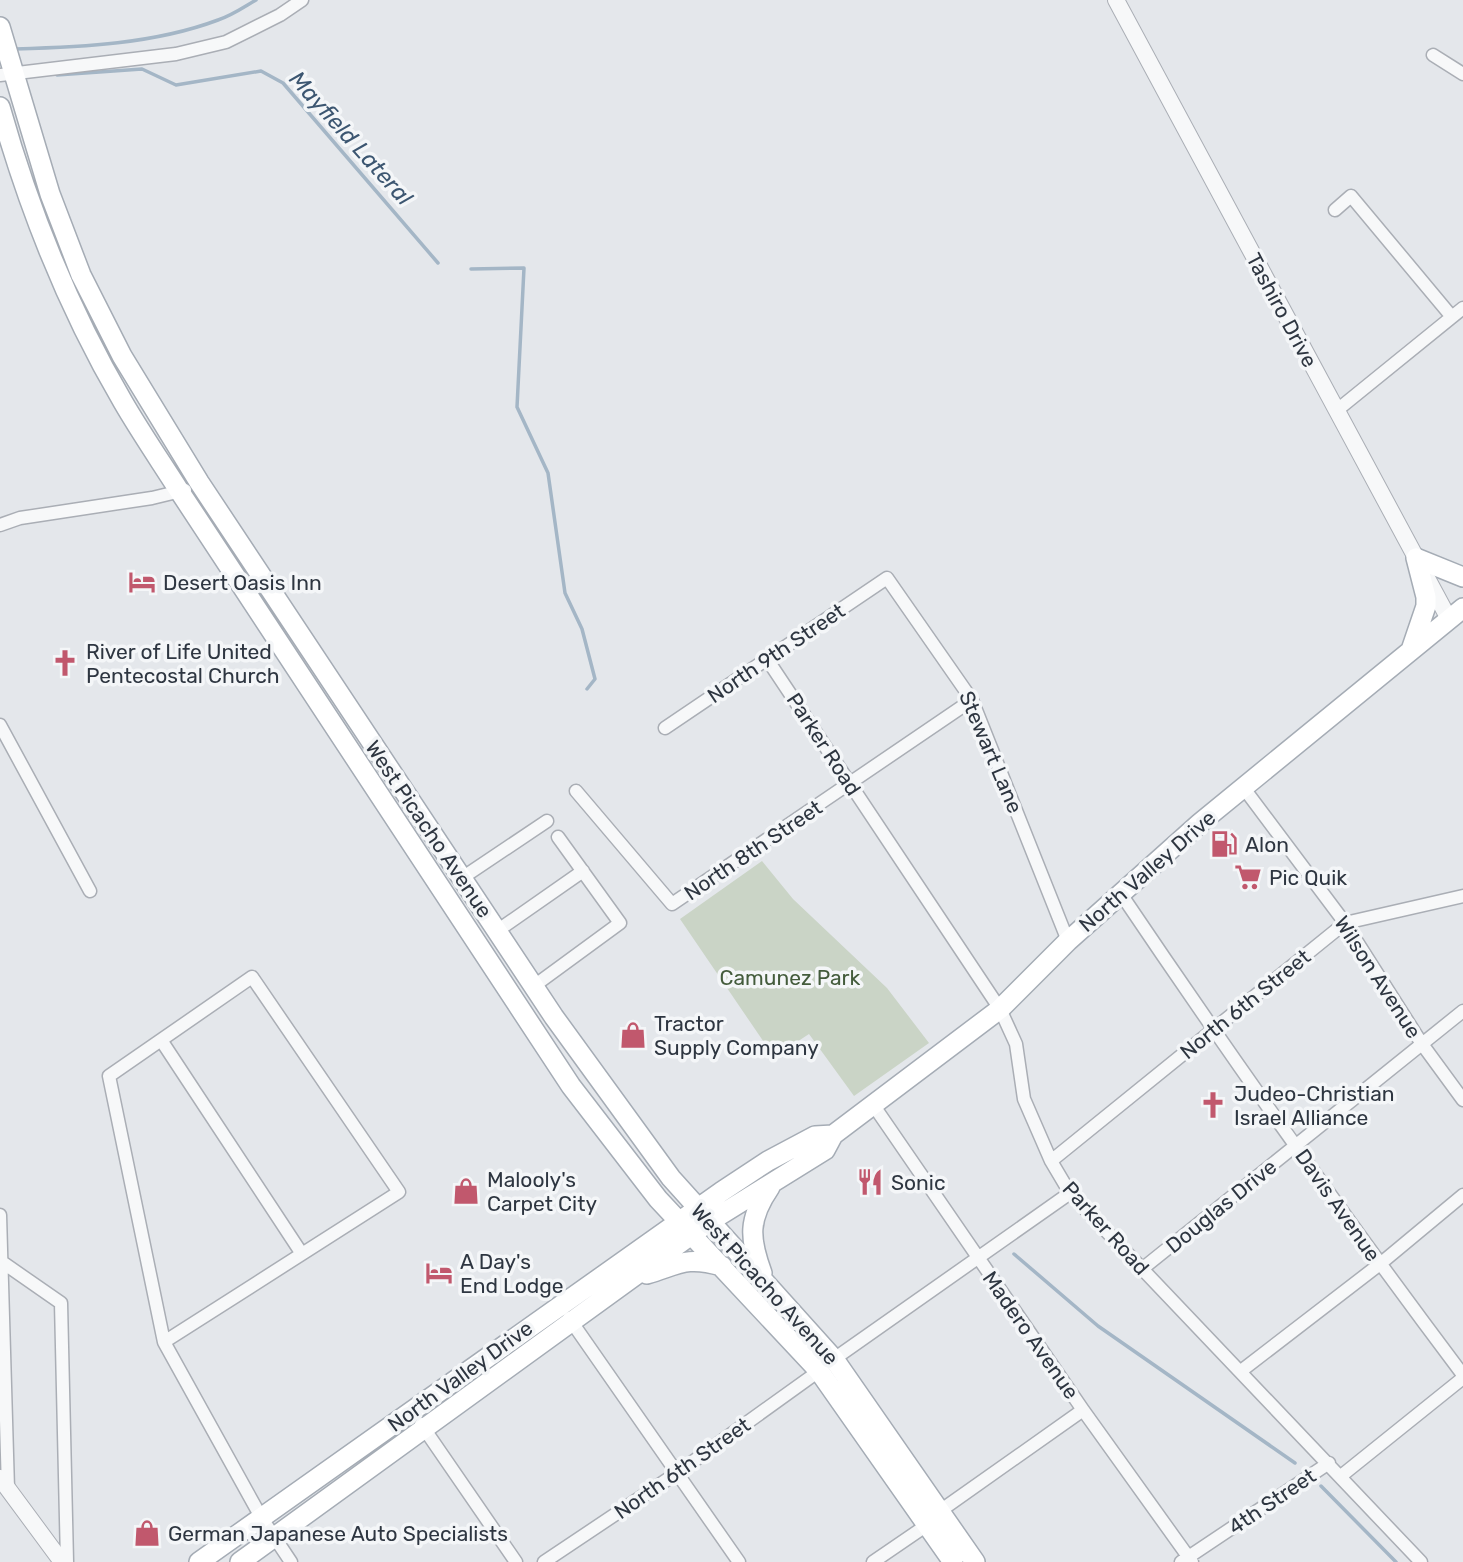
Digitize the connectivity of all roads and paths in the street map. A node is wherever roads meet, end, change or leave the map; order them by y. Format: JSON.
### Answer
{"nodes":[{"id":1,"x":302,"y":0,"type":"edge"},
{"id":2,"x":1116,"y":0,"type":"edge"},
{"id":3,"x":0,"y":27,"type":"edge"},
{"id":4,"x":1433,"y":55,"type":"dead end"},
{"id":5,"x":7,"y":74,"type":"edge"},
{"id":6,"x":1463,"y":74,"type":"edge"},
{"id":7,"x":25,"y":109,"type":"junction"},
{"id":8,"x":0,"y":111,"type":"edge"},
{"id":9,"x":1335,"y":210,"type":"dead end"},
{"id":10,"x":1463,"y":308,"type":"edge"},
{"id":11,"x":1452,"y":317,"type":"junction"},
{"id":12,"x":1336,"y":411,"type":"junction"},
{"id":13,"x":199,"y":482,"type":"junction"},
{"id":14,"x":180,"y":492,"type":"junction"},
{"id":15,"x":0,"y":525,"type":"edge"},
{"id":16,"x":1416,"y":558,"type":"junction"},
{"id":17,"x":1463,"y":577,"type":"edge"},
{"id":18,"x":887,"y":578,"type":"joint"},
{"id":19,"x":1456,"y":613,"type":"edge"},
{"id":20,"x":1411,"y":650,"type":"junction"},
{"id":21,"x":767,"y":659,"type":"junction"},
{"id":22,"x":972,"y":700,"type":"junction"},
{"id":23,"x":0,"y":725,"type":"edge"},
{"id":24,"x":665,"y":728,"type":"dead end"},
{"id":25,"x":850,"y":785,"type":"junction"},
{"id":26,"x":1243,"y":787,"type":"junction"},
{"id":27,"x":576,"y":790,"type":"dead end"},
{"id":28,"x":547,"y":821,"type":"dead end"},
{"id":29,"x":558,"y":837,"type":"dead end"},
{"id":30,"x":583,"y":871,"type":"junction"},
{"id":31,"x":462,"y":878,"type":"junction"},
{"id":32,"x":90,"y":891,"type":"dead end"},
{"id":33,"x":1121,"y":894,"type":"junction"},
{"id":34,"x":1463,"y":896,"type":"edge"},
{"id":35,"x":1345,"y":923,"type":"junction"},
{"id":36,"x":497,"y":931,"type":"junction"},
{"id":37,"x":1068,"y":941,"type":"junction"},
{"id":38,"x":534,"y":986,"type":"junction"},
{"id":39,"x":1000,"y":1009,"type":"junction"},
{"id":40,"x":1463,"y":1011,"type":"edge"},
{"id":41,"x":1213,"y":1031,"type":"junction"},
{"id":42,"x":161,"y":1040,"type":"junction"},
{"id":43,"x":1422,"y":1044,"type":"junction"},
{"id":44,"x":1463,"y":1100,"type":"edge"},
{"id":45,"x":874,"y":1106,"type":"junction"},
{"id":46,"x":833,"y":1135,"type":"junction"},
{"id":47,"x":1296,"y":1146,"type":"junction"},
{"id":48,"x":1051,"y":1161,"type":"junction"},
{"id":49,"x":671,"y":1178,"type":"junction"},
{"id":50,"x":738,"y":1180,"type":"junction"},
{"id":51,"x":772,"y":1183,"type":"junction"},
{"id":52,"x":1070,"y":1193,"type":"junction"},
{"id":53,"x":1463,"y":1195,"type":"edge"},
{"id":54,"x":658,"y":1199,"type":"junction"},
{"id":55,"x":0,"y":1215,"type":"edge"},
{"id":56,"x":703,"y":1216,"type":"junction"},
{"id":57,"x":685,"y":1229,"type":"junction"},
{"id":58,"x":648,"y":1244,"type":"junction"},
{"id":59,"x":302,"y":1254,"type":"junction"},
{"id":60,"x":979,"y":1259,"type":"junction"},
{"id":61,"x":2,"y":1262,"type":"edge"},
{"id":62,"x":1380,"y":1264,"type":"junction"},
{"id":63,"x":723,"y":1266,"type":"junction"},
{"id":64,"x":1142,"y":1269,"type":"junction"},
{"id":65,"x":629,"y":1279,"type":"junction"},
{"id":66,"x":765,"y":1281,"type":"junction"},
{"id":67,"x":559,"y":1305,"type":"junction"},
{"id":68,"x":573,"y":1323,"type":"junction"},
{"id":69,"x":164,"y":1342,"type":"junction"},
{"id":70,"x":826,"y":1365,"type":"junction"},
{"id":71,"x":1241,"y":1371,"type":"junction"},
{"id":72,"x":1463,"y":1377,"type":"edge"},
{"id":73,"x":1083,"y":1410,"type":"junction"},
{"id":74,"x":411,"y":1411,"type":"junction"},
{"id":75,"x":425,"y":1430,"type":"junction"},
{"id":76,"x":1329,"y":1463,"type":"junction"},
{"id":77,"x":677,"y":1473,"type":"junction"},
{"id":78,"x":1341,"y":1476,"type":"junction"},
{"id":79,"x":4,"y":1484,"type":"edge"},
{"id":80,"x":261,"y":1517,"type":"junction"},
{"id":81,"x":934,"y":1518,"type":"junction"},
{"id":82,"x":273,"y":1537,"type":"junction"},
{"id":83,"x":1187,"y":1560,"type":"edge"},
{"id":84,"x":65,"y":1562,"type":"edge"},
{"id":85,"x":200,"y":1562,"type":"edge"},
{"id":86,"x":240,"y":1562,"type":"edge"},
{"id":87,"x":291,"y":1562,"type":"edge"},
{"id":88,"x":516,"y":1562,"type":"edge"},
{"id":89,"x":544,"y":1562,"type":"edge"},
{"id":90,"x":739,"y":1562,"type":"edge"},
{"id":91,"x":873,"y":1562,"type":"edge"},
{"id":92,"x":953,"y":1562,"type":"edge"},
{"id":93,"x":975,"y":1562,"type":"edge"},
{"id":94,"x":1422,"y":1562,"type":"edge"}],
"edges":[{"from":1,"to":5,"type":"street"},
{"from":2,"to":12,"type":"street","name":"Tashiro Drive"},
{"from":3,"to":5,"type":"main road","name":"West Picacho Avenue"},
{"from":4,"to":6,"type":"street"},
{"from":5,"to":7,"type":"main road","name":"West Picacho Avenue"},
{"from":7,"to":8,"type":"street"},
{"from":7,"to":13,"type":"main road","name":"West Picacho Avenue"},
{"from":8,"to":14,"type":"main road","name":"West Picacho Avenue"},
{"from":9,"to":11,"type":"street"},
{"from":10,"to":11,"type":"street"},
{"from":11,"to":12,"type":"street"},
{"from":12,"to":16,"type":"street","name":"Tashiro Drive"},
{"from":13,"to":14,"type":"street"},
{"from":13,"to":31,"type":"main road","name":"West Picacho Avenue"},
{"from":14,"to":15,"type":"street"},
{"from":14,"to":54,"type":"main road","name":"West Picacho Avenue"},
{"from":16,"to":17,"type":"main road"},
{"from":16,"to":19,"type":"street","name":"Tashiro Drive"},
{"from":16,"to":20,"type":"main road"},
{"from":18,"to":21,"type":"street","name":"North 9th Street"},
{"from":18,"to":22,"type":"street","name":"Stewart Lane"},
{"from":19,"to":20,"type":"main road","name":"North Valley Drive"},
{"from":20,"to":26,"type":"main road","name":"North Valley Drive"},
{"from":21,"to":24,"type":"street","name":"North 9th Street"},
{"from":21,"to":25,"type":"street","name":"Parker Road"},
{"from":22,"to":25,"type":"street","name":"North 8th Street"},
{"from":22,"to":37,"type":"street","name":"Stewart Lane"},
{"from":23,"to":32,"type":"street"},
{"from":25,"to":27,"type":"street","name":"North 8th Street"},
{"from":25,"to":39,"type":"street","name":"Parker Road"},
{"from":26,"to":33,"type":"main road","name":"North Valley Drive"},
{"from":26,"to":35,"type":"street","name":"Wilson Avenue"},
{"from":28,"to":31,"type":"street"},
{"from":29,"to":30,"type":"street"},
{"from":30,"to":36,"type":"street"},
{"from":30,"to":38,"type":"street"},
{"from":31,"to":36,"type":"main road","name":"West Picacho Avenue"},
{"from":33,"to":37,"type":"main road","name":"North Valley Drive"},
{"from":33,"to":41,"type":"street","name":"Davis Avenue"},
{"from":34,"to":35,"type":"street","name":"North 6th Street"},
{"from":35,"to":41,"type":"street","name":"North 6th Street"},
{"from":35,"to":43,"type":"street","name":"Wilson Avenue"},
{"from":36,"to":38,"type":"main road","name":"West Picacho Avenue"},
{"from":37,"to":39,"type":"main road","name":"North Valley Drive"},
{"from":38,"to":49,"type":"main road","name":"West Picacho Avenue"},
{"from":39,"to":45,"type":"main road","name":"North Valley Drive"},
{"from":39,"to":48,"type":"street","name":"Parker Road"},
{"from":40,"to":43,"type":"street","name":"Douglas Drive"},
{"from":41,"to":47,"type":"street","name":"Davis Avenue"},
{"from":41,"to":48,"type":"street","name":"North 6th Street"},
{"from":42,"to":59,"type":"street"},
{"from":42,"to":59,"type":"street"},
{"from":42,"to":69,"type":"street"},
{"from":43,"to":44,"type":"street","name":"Wilson Avenue"},
{"from":43,"to":47,"type":"street","name":"Douglas Drive"},
{"from":45,"to":46,"type":"main road","name":"North Valley Drive"},
{"from":45,"to":60,"type":"street","name":"Madero Avenue"},
{"from":46,"to":50,"type":"main road","name":"North Valley Drive"},
{"from":46,"to":51,"type":"main road","name":"North Valley Drive"},
{"from":47,"to":62,"type":"street","name":"Davis Avenue"},
{"from":47,"to":64,"type":"street","name":"Douglas Drive"},
{"from":48,"to":52,"type":"street","name":"Parker Road"},
{"from":49,"to":50,"type":"main road"},
{"from":49,"to":56,"type":"main road","name":"West Picacho Avenue"},
{"from":50,"to":56,"type":"main road","name":"North Valley Drive"},
{"from":51,"to":56,"type":"main road","name":"North Valley Drive"},
{"from":51,"to":66,"type":"main road"},
{"from":52,"to":60,"type":"street","name":"North 6th Street"},
{"from":52,"to":64,"type":"street","name":"Parker Road"},
{"from":53,"to":62,"type":"street"},
{"from":54,"to":57,"type":"main road","name":"West Picacho Avenue"},
{"from":54,"to":58,"type":"main road"},
{"from":55,"to":61,"type":"street"},
{"from":56,"to":57,"type":"main road","name":"North Valley Drive"},
{"from":56,"to":66,"type":"main road","name":"West Picacho Avenue"},
{"from":57,"to":58,"type":"main road","name":"North Valley Drive"},
{"from":57,"to":63,"type":"main road","name":"West Picacho Avenue"},
{"from":57,"to":65,"type":"main road","name":"North Valley Drive"},
{"from":58,"to":67,"type":"main road","name":"North Valley Drive"},
{"from":59,"to":69,"type":"street"},
{"from":60,"to":70,"type":"street","name":"North 6th Street"},
{"from":60,"to":73,"type":"street","name":"Madero Avenue"},
{"from":61,"to":79,"type":"street"},
{"from":61,"to":84,"type":"street"},
{"from":62,"to":71,"type":"street"},
{"from":62,"to":72,"type":"street","name":"Davis Avenue"},
{"from":63,"to":65,"type":"main road"},
{"from":63,"to":70,"type":"main road","name":"West Picacho Avenue"},
{"from":64,"to":71,"type":"street","name":"Parker Road"},
{"from":65,"to":68,"type":"main road","name":"North Valley Drive"},
{"from":66,"to":70,"type":"main road","name":"West Picacho Avenue"},
{"from":67,"to":68,"type":"street"},
{"from":67,"to":74,"type":"main road","name":"North Valley Drive"},
{"from":68,"to":75,"type":"main road","name":"North Valley Drive"},
{"from":68,"to":77,"type":"street"},
{"from":69,"to":80,"type":"street"},
{"from":70,"to":77,"type":"street","name":"North 6th Street"},
{"from":70,"to":81,"type":"main road","name":"West Picacho Avenue"},
{"from":71,"to":76,"type":"street","name":"Parker Road"},
{"from":72,"to":78,"type":"street","name":"4th Street"},
{"from":73,"to":81,"type":"street"},
{"from":73,"to":83,"type":"street","name":"Madero Avenue"},
{"from":74,"to":75,"type":"street"},
{"from":74,"to":80,"type":"main road","name":"North Valley Drive"},
{"from":75,"to":82,"type":"main road","name":"North Valley Drive"},
{"from":75,"to":88,"type":"street"},
{"from":76,"to":78,"type":"street","name":"Parker Road"},
{"from":76,"to":83,"type":"street","name":"4th Street"},
{"from":77,"to":89,"type":"street","name":"North 6th Street"},
{"from":77,"to":90,"type":"street"},
{"from":78,"to":94,"type":"street","name":"Parker Road"},
{"from":79,"to":84,"type":"street"},
{"from":80,"to":82,"type":"street"},
{"from":80,"to":85,"type":"main road","name":"North Valley Drive"},
{"from":81,"to":91,"type":"street"},
{"from":81,"to":92,"type":"main road","name":"West Picacho Avenue"},
{"from":81,"to":93,"type":"main road","name":"West Picacho Avenue"},
{"from":82,"to":86,"type":"main road","name":"North Valley Drive"},
{"from":82,"to":87,"type":"street"}]}
